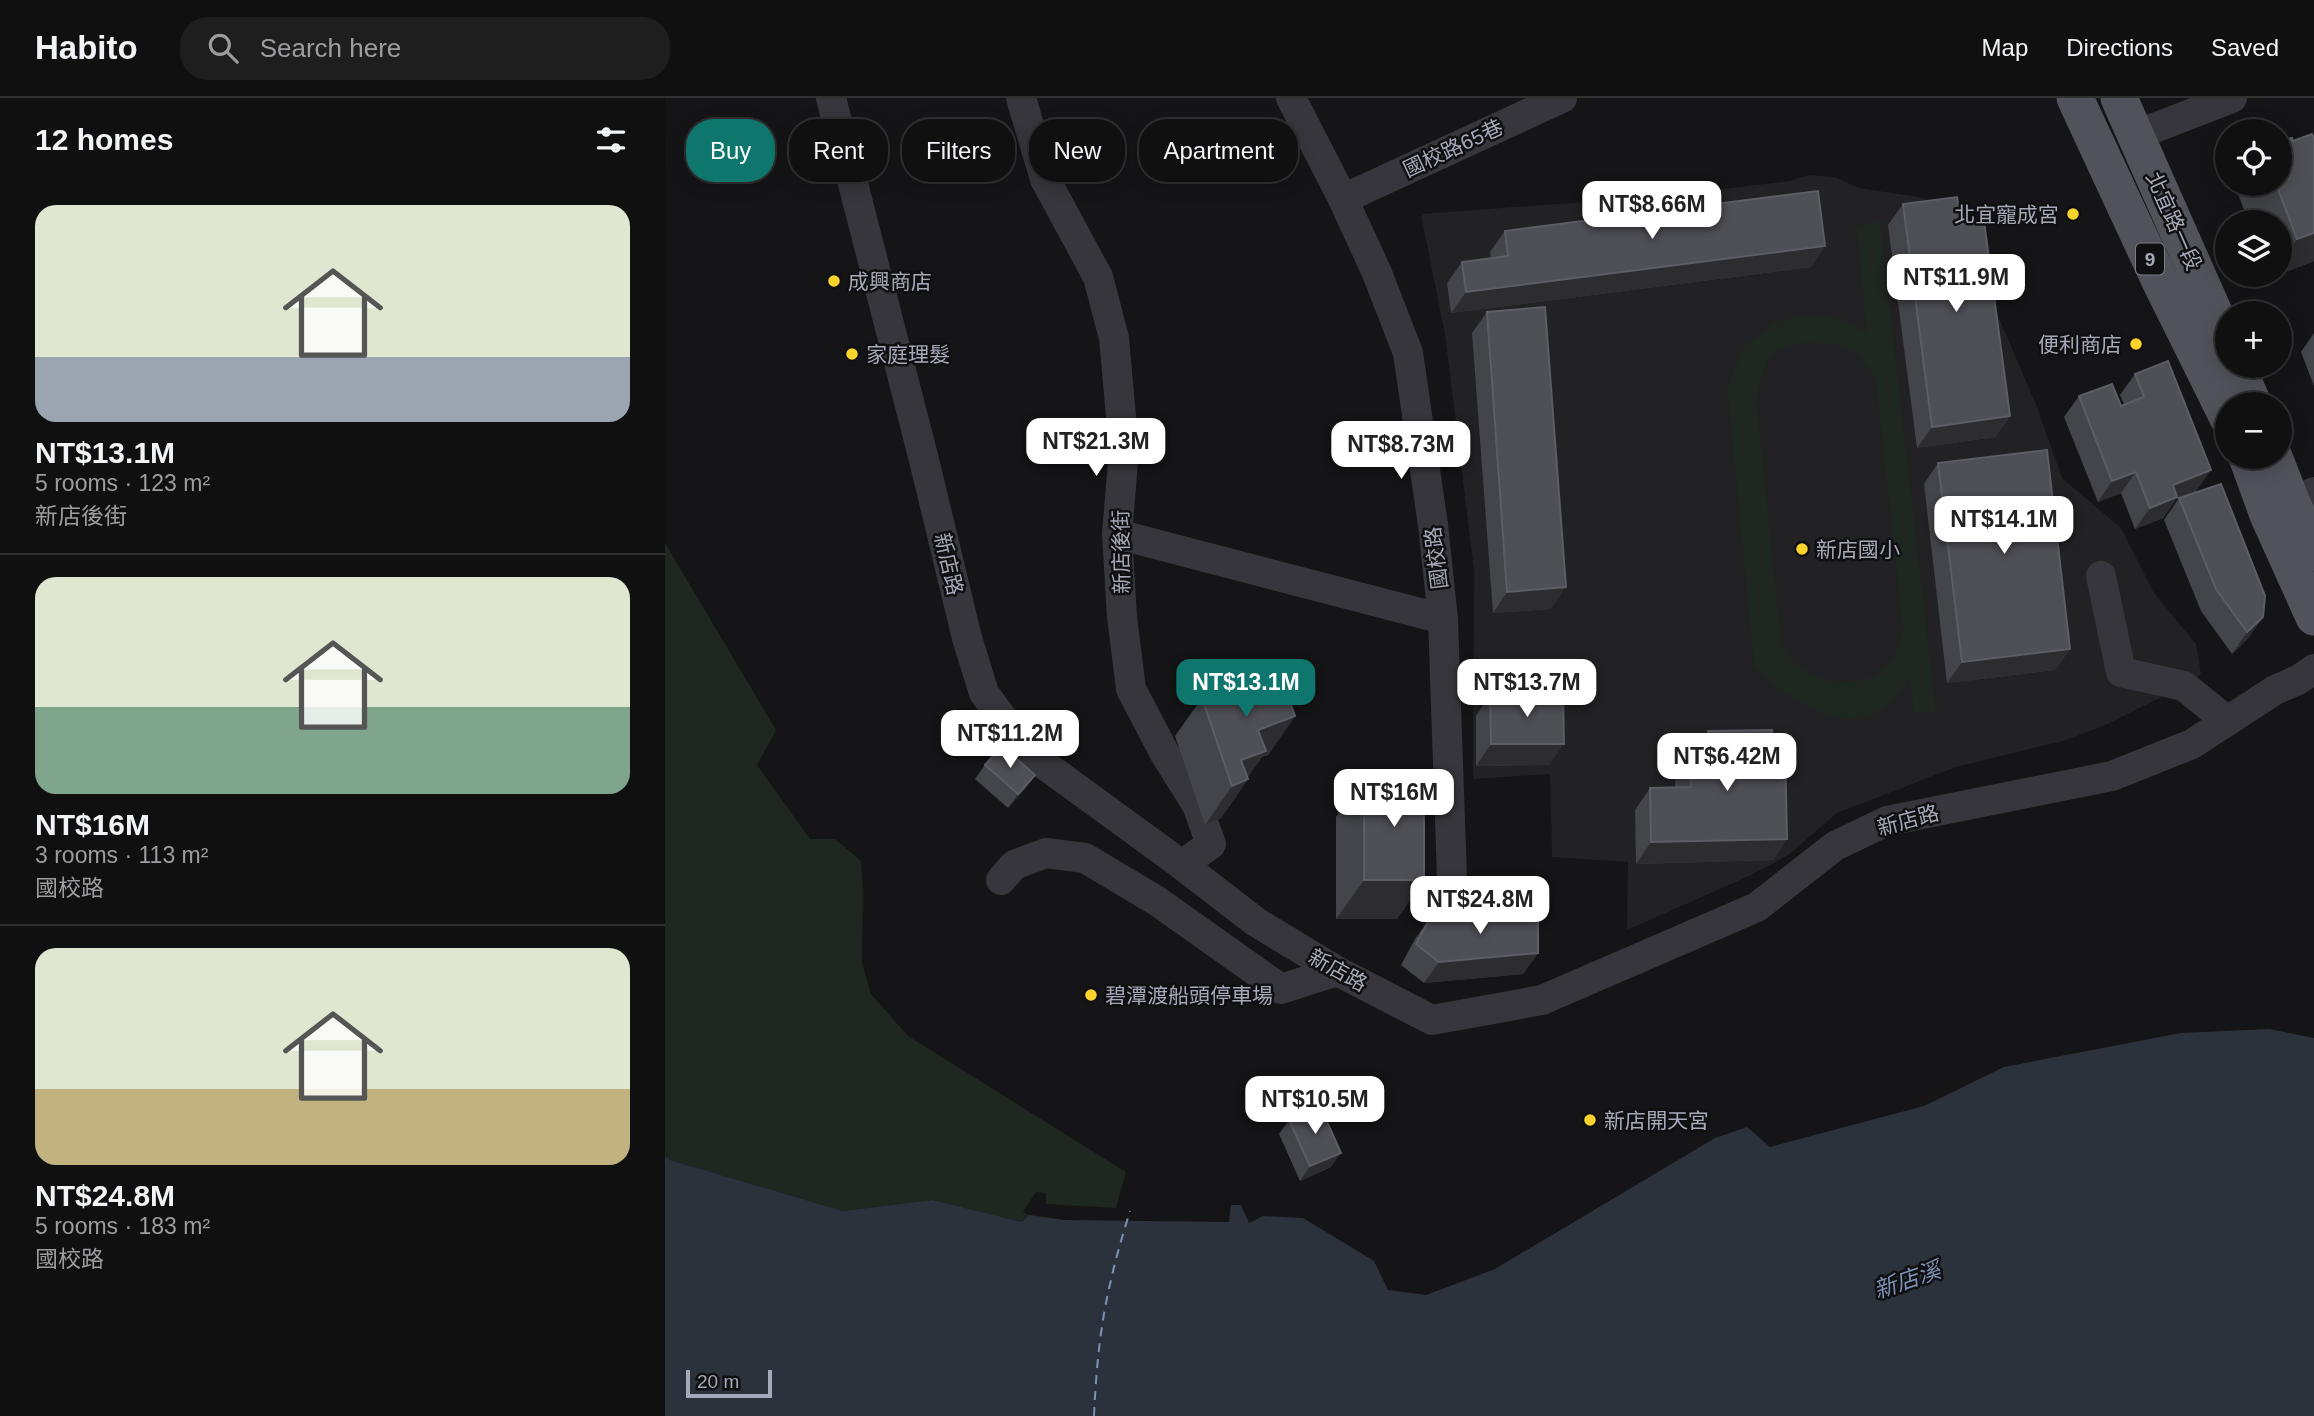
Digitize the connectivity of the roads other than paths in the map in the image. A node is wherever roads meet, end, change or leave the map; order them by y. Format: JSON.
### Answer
{"nodes":[{"id":1,"x":831,"y":98,"type":"edge"},
{"id":2,"x":1021,"y":98,"type":"edge"},
{"id":3,"x":1291,"y":98,"type":"edge"},
{"id":4,"x":1562,"y":98,"type":"edge"},
{"id":5,"x":2075,"y":98,"type":"edge"},
{"id":6,"x":2119,"y":98,"type":"edge"},
{"id":7,"x":2232,"y":98,"type":"edge"},
{"id":8,"x":2136,"y":135,"type":"junction"},
{"id":9,"x":1343,"y":199,"type":"junction"},
{"id":10,"x":2215,"y":314,"type":"edge"},
{"id":11,"x":2215,"y":392,"type":"edge"},
{"id":12,"x":2257,"y":469,"type":"edge"},
{"id":13,"x":2278,"y":469,"type":"edge"},
{"id":14,"x":2291,"y":504,"type":"edge"},
{"id":15,"x":1117,"y":534,"type":"junction"},
{"id":16,"x":2314,"y":553,"type":"edge"},
{"id":17,"x":2101,"y":576,"type":"dead end"},
{"id":18,"x":2314,"y":617,"type":"edge"},
{"id":19,"x":1443,"y":619,"type":"junction"},
{"id":20,"x":2314,"y":669,"type":"edge"},
{"id":21,"x":2227,"y":721,"type":"junction"},
{"id":22,"x":1182,"y":865,"type":"junction"},
{"id":23,"x":1452,"y":877,"type":"dead end"},
{"id":24,"x":1002,"y":880,"type":"dead end"},
{"id":25,"x":1337,"y":971,"type":"junction"}],
"edges":[{"from":1,"to":22,"type":"street","name":"新店路"},
{"from":2,"to":15,"type":"street","name":"新店後街"},
{"from":3,"to":9,"type":"street","name":"國校路"},
{"from":4,"to":9,"type":"street","name":"國校路65巷"},
{"from":5,"to":11,"type":"main road","name":"北宜路一段","number":"9"},
{"from":6,"to":8,"type":"main road","name":"北宜路一段","number":"9"},
{"from":7,"to":8,"type":"street"},
{"from":8,"to":10,"type":"main road","name":"北宜路一段","number":"9"},
{"from":9,"to":19,"type":"street","name":"國校路"},
{"from":12,"to":14,"type":"main road"},
{"from":13,"to":14,"type":"main road"},
{"from":14,"to":16,"type":"main road"},
{"from":14,"to":18,"type":"main road"},
{"from":15,"to":19,"type":"street"},
{"from":15,"to":22,"type":"street","name":"新店後街"},
{"from":17,"to":21,"type":"street"},
{"from":19,"to":23,"type":"street","name":"國校路"},
{"from":20,"to":21,"type":"street","name":"新店路"},
{"from":21,"to":25,"type":"street","name":"新店路"},
{"from":22,"to":25,"type":"street","name":"新店路"},
{"from":24,"to":25,"type":"street"}]}
